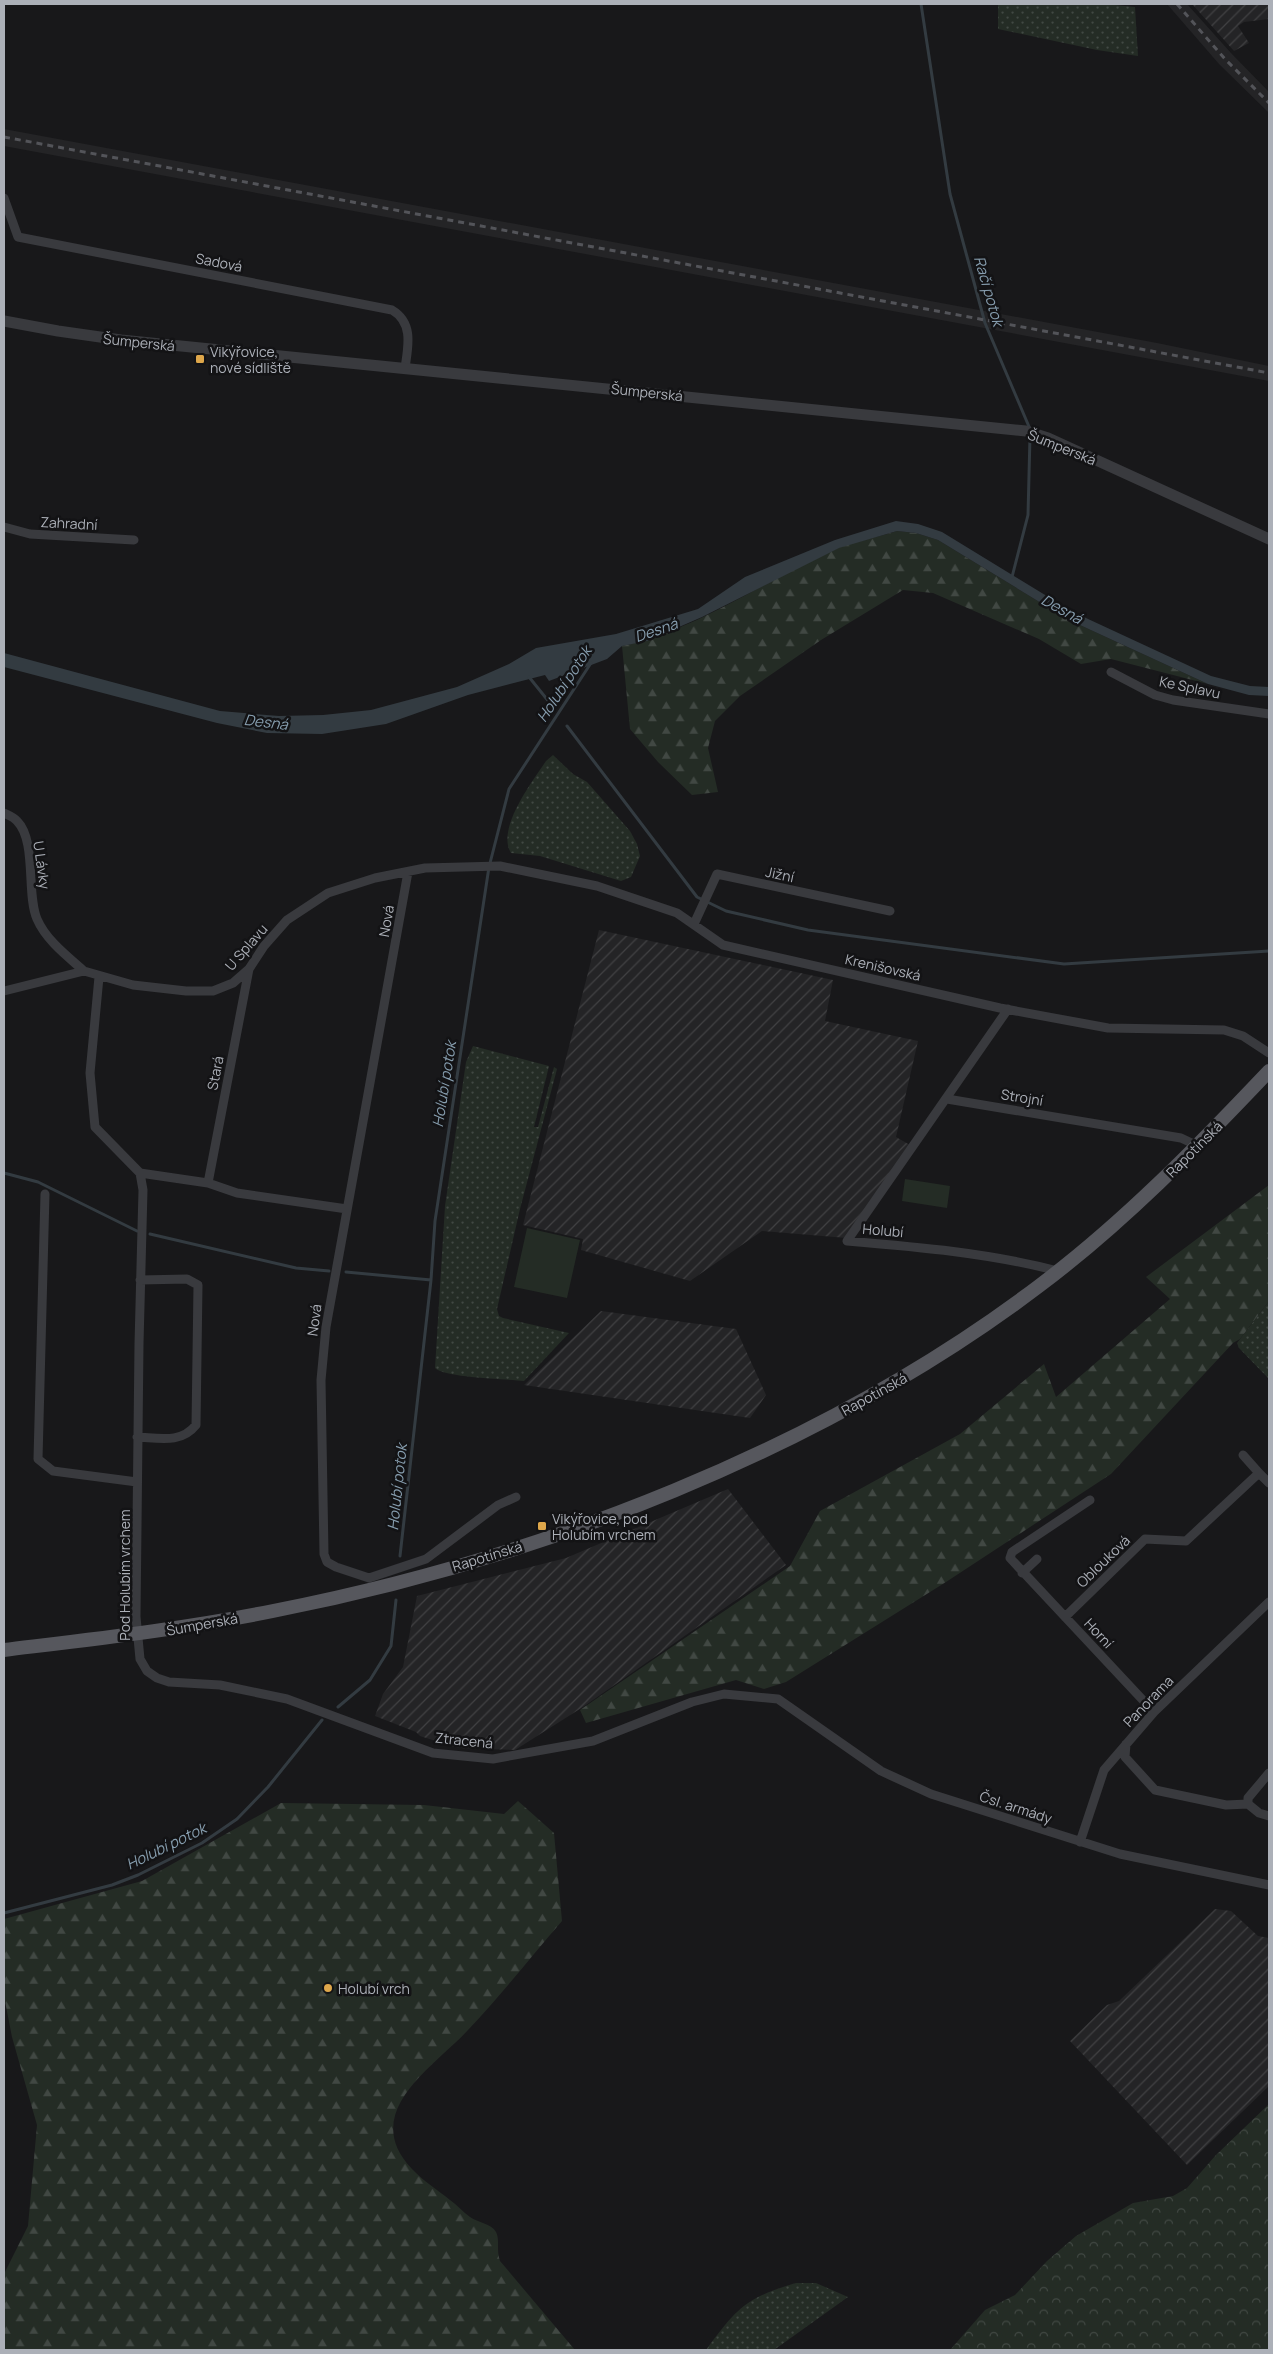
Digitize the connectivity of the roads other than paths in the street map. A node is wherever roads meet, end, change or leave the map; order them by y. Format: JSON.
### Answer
{"nodes":[{"id":1,"x":4,"y":198,"type":"edge"},
{"id":2,"x":4,"y":321,"type":"edge"},
{"id":3,"x":405,"y":368,"type":"junction"},
{"id":4,"x":4,"y":527,"type":"edge"},
{"id":5,"x":134,"y":540,"type":"dead end"},
{"id":6,"x":1269,"y":540,"type":"edge"},
{"id":7,"x":1111,"y":672,"type":"dead end"},
{"id":8,"x":1269,"y":714,"type":"edge"},
{"id":9,"x":4,"y":812,"type":"edge"},
{"id":10,"x":500,"y":866,"type":"joint"},
{"id":11,"x":408,"y":872,"type":"junction"},
{"id":12,"x":890,"y":911,"type":"dead end"},
{"id":13,"x":694,"y":924,"type":"junction"},
{"id":14,"x":249,"y":969,"type":"junction"},
{"id":15,"x":84,"y":971,"type":"junction"},
{"id":16,"x":99,"y":977,"type":"junction"},
{"id":17,"x":4,"y":991,"type":"edge"},
{"id":18,"x":1008,"y":1009,"type":"junction"},
{"id":19,"x":1269,"y":1053,"type":"edge"},
{"id":20,"x":1269,"y":1071,"type":"edge"},
{"id":21,"x":947,"y":1099,"type":"junction"},
{"id":22,"x":1198,"y":1146,"type":"junction"},
{"id":23,"x":140,"y":1173,"type":"junction"},
{"id":24,"x":208,"y":1183,"type":"junction"},
{"id":25,"x":45,"y":1194,"type":"dead end"},
{"id":26,"x":347,"y":1209,"type":"junction"},
{"id":27,"x":1058,"y":1272,"type":"junction"},
{"id":28,"x":140,"y":1280,"type":"junction"},
{"id":29,"x":137,"y":1437,"type":"junction"},
{"id":30,"x":1243,"y":1455,"type":"dead end"},
{"id":31,"x":1259,"y":1473,"type":"junction"},
{"id":32,"x":137,"y":1482,"type":"junction"},
{"id":33,"x":1269,"y":1483,"type":"edge"},
{"id":34,"x":516,"y":1497,"type":"dead end"},
{"id":35,"x":1090,"y":1500,"type":"dead end"},
{"id":36,"x":1037,"y":1559,"type":"dead end"},
{"id":37,"x":1022,"y":1573,"type":"junction"},
{"id":38,"x":398,"y":1582,"type":"joint"},
{"id":39,"x":1269,"y":1602,"type":"edge"},
{"id":40,"x":1065,"y":1617,"type":"junction"},
{"id":41,"x":137,"y":1634,"type":"junction"},
{"id":42,"x":4,"y":1650,"type":"edge"},
{"id":43,"x":778,"y":1699,"type":"joint"},
{"id":44,"x":1154,"y":1712,"type":"junction"},
{"id":45,"x":344,"y":1719,"type":"joint"},
{"id":46,"x":1126,"y":1744,"type":"junction"},
{"id":47,"x":1269,"y":1773,"type":"edge"},
{"id":48,"x":1248,"y":1804,"type":"junction"},
{"id":49,"x":1269,"y":1816,"type":"edge"},
{"id":50,"x":1080,"y":1842,"type":"junction"},
{"id":51,"x":1269,"y":1885,"type":"edge"}],
"edges":[{"from":1,"to":3,"type":"street","name":"Sadová"},
{"from":2,"to":3,"type":"street","name":"Šumperská"},
{"from":3,"to":6,"type":"street","name":"Šumperská"},
{"from":4,"to":5,"type":"street","name":"Zahradní"},
{"from":7,"to":8,"type":"street","name":"Ke Splavu"},
{"from":9,"to":15,"type":"street","name":"U Lávky"},
{"from":10,"to":11,"type":"street","name":"U Splavu"},
{"from":10,"to":13,"type":"street","name":"Krenišovská"},
{"from":11,"to":14,"type":"street","name":"U Splavu"},
{"from":11,"to":26,"type":"street","name":"Nová"},
{"from":12,"to":13,"type":"street","name":"Jižní"},
{"from":13,"to":18,"type":"street","name":"Krenišovská"},
{"from":14,"to":16,"type":"street","name":"U Splavu"},
{"from":14,"to":24,"type":"street","name":"Stará"},
{"from":15,"to":16,"type":"street","name":"U Splavu"},
{"from":15,"to":17,"type":"street"},
{"from":16,"to":23,"type":"street"},
{"from":18,"to":19,"type":"street","name":"Krenišovská"},
{"from":18,"to":21,"type":"street"},
{"from":20,"to":22,"type":"main road","name":"Rapotínská"},
{"from":21,"to":22,"type":"street","name":"Strojní"},
{"from":21,"to":27,"type":"street","name":"Holubí"},
{"from":22,"to":27,"type":"main road","name":"Rapotínská"},
{"from":23,"to":24,"type":"street"},
{"from":23,"to":28,"type":"street","name":"Pod Holubím vrchem"},
{"from":24,"to":26,"type":"street"},
{"from":25,"to":32,"type":"street"},
{"from":26,"to":34,"type":"street","name":"Nová"},
{"from":27,"to":38,"type":"main road","name":"Rapotínská"},
{"from":28,"to":29,"type":"street","name":"Pod Holubím vrchem"},
{"from":28,"to":29,"type":"street"},
{"from":29,"to":32,"type":"street","name":"Pod Holubím vrchem"},
{"from":30,"to":31,"type":"street"},
{"from":31,"to":33,"type":"street"},
{"from":31,"to":40,"type":"street","name":"Oblouková"},
{"from":32,"to":41,"type":"street","name":"Pod Holubím vrchem"},
{"from":35,"to":37,"type":"street","name":"Horní"},
{"from":36,"to":37,"type":"street"},
{"from":37,"to":40,"type":"street","name":"Horní"},
{"from":38,"to":41,"type":"main road","name":"Šumperská"},
{"from":39,"to":44,"type":"street","name":"Panorama"},
{"from":40,"to":44,"type":"street","name":"Horní"},
{"from":41,"to":42,"type":"main road","name":"Šumperská"},
{"from":41,"to":45,"type":"street","name":"Pod Holubím vrchem"},
{"from":43,"to":45,"type":"street","name":"Ztracená"},
{"from":43,"to":50,"type":"street","name":"Čsl. armády"},
{"from":44,"to":46,"type":"street","name":"Panorama"},
{"from":46,"to":48,"type":"street"},
{"from":46,"to":50,"type":"street","name":"Panorama"},
{"from":47,"to":48,"type":"street"},
{"from":48,"to":49,"type":"street"},
{"from":50,"to":51,"type":"street","name":"Čsl. armády"}]}
